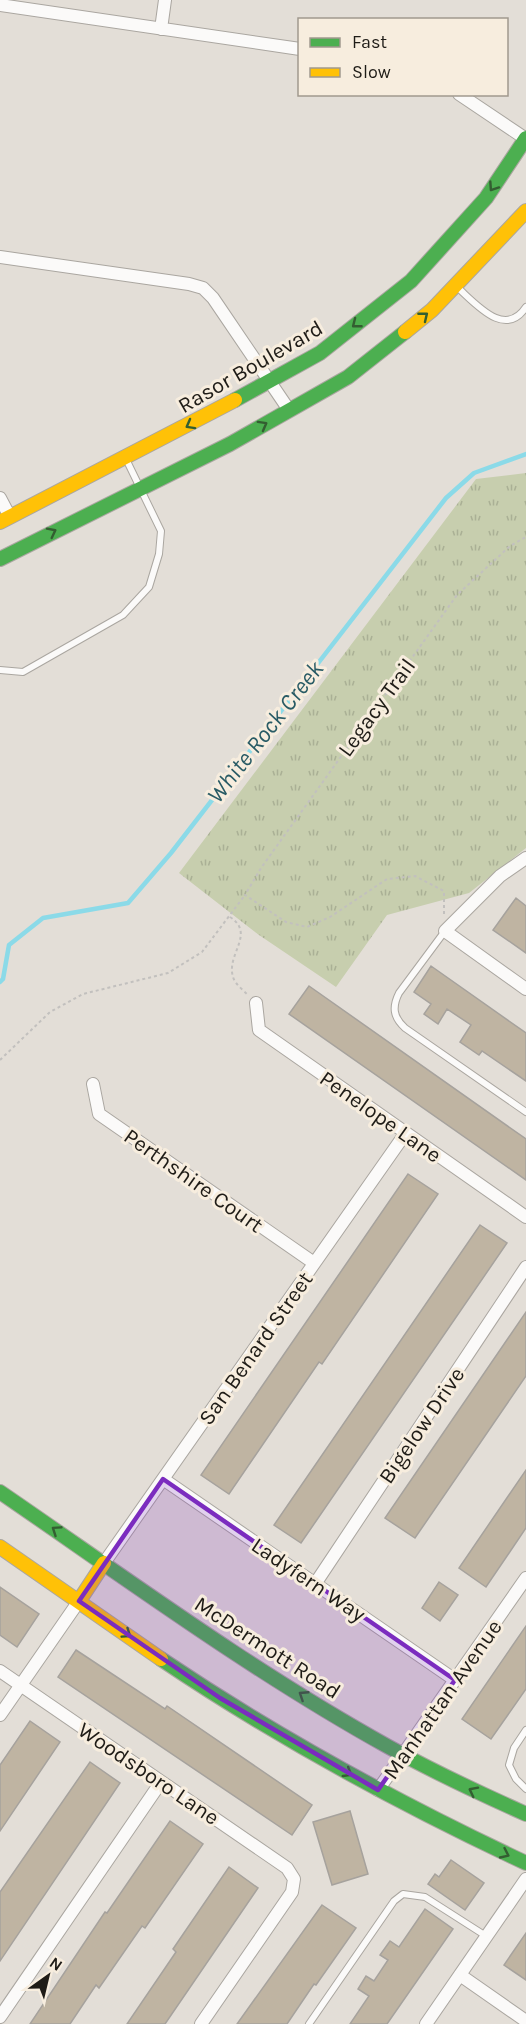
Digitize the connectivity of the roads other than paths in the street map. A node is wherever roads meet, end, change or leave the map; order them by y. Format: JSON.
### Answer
{"nodes":[{"id":1,"x":165,"y":0,"type":"edge"},
{"id":2,"x":0,"y":5,"type":"edge"},
{"id":3,"x":160,"y":29,"type":"junction"},
{"id":4,"x":298,"y":49,"type":"edge"},
{"id":5,"x":462,"y":96,"type":"edge"},
{"id":6,"x":526,"y":138,"type":"edge"},
{"id":7,"x":526,"y":211,"type":"edge"},
{"id":8,"x":0,"y":256,"type":"edge"},
{"id":9,"x":456,"y":286,"type":"junction"},
{"id":10,"x":526,"y":307,"type":"edge"},
{"id":11,"x":270,"y":381,"type":"junction"},
{"id":12,"x":289,"y":411,"type":"junction"},
{"id":13,"x":126,"y":458,"type":"junction"},
{"id":14,"x":142,"y":488,"type":"junction"},
{"id":15,"x":0,"y":498,"type":"edge"},
{"id":16,"x":5,"y":520,"type":"edge"},
{"id":17,"x":0,"y":558,"type":"edge"},
{"id":18,"x":0,"y":670,"type":"edge"},
{"id":19,"x":526,"y":858,"type":"edge"},
{"id":20,"x":445,"y":931,"type":"junction"},
{"id":21,"x":526,"y":988,"type":"edge"},
{"id":22,"x":256,"y":1003,"type":"road end"},
{"id":23,"x":93,"y":1084,"type":"dead end"},
{"id":24,"x":526,"y":1112,"type":"edge"},
{"id":25,"x":405,"y":1134,"type":"junction"},
{"id":26,"x":526,"y":1217,"type":"edge"},
{"id":27,"x":314,"y":1263,"type":"junction"},
{"id":28,"x":526,"y":1267,"type":"edge"},
{"id":29,"x":163,"y":1479,"type":"junction"},
{"id":30,"x":0,"y":1492,"type":"edge"},
{"id":31,"x":0,"y":1547,"type":"edge"},
{"id":32,"x":105,"y":1563,"type":"junction"},
{"id":33,"x":526,"y":1578,"type":"edge"},
{"id":34,"x":315,"y":1584,"type":"junction"},
{"id":35,"x":79,"y":1601,"type":"junction"},
{"id":36,"x":0,"y":1671,"type":"edge"},
{"id":37,"x":455,"y":1680,"type":"junction"},
{"id":38,"x":21,"y":1685,"type":"junction"},
{"id":39,"x":0,"y":1715,"type":"edge"},
{"id":40,"x":526,"y":1730,"type":"edge"},
{"id":41,"x":402,"y":1755,"type":"junction"},
{"id":42,"x":161,"y":1782,"type":"junction"},
{"id":43,"x":526,"y":1789,"type":"edge"},
{"id":44,"x":378,"y":1790,"type":"junction"},
{"id":45,"x":526,"y":1814,"type":"edge"},
{"id":46,"x":526,"y":1863,"type":"edge"},
{"id":47,"x":526,"y":1879,"type":"edge"},
{"id":48,"x":486,"y":1937,"type":"junction"},
{"id":49,"x":460,"y":1975,"type":"junction"},
{"id":50,"x":0,"y":2018,"type":"edge"},
{"id":51,"x":526,"y":2020,"type":"edge"},
{"id":52,"x":201,"y":2024,"type":"edge"},
{"id":53,"x":309,"y":2024,"type":"edge"},
{"id":54,"x":426,"y":2024,"type":"edge"}],
"edges":[{"from":1,"to":3,"type":"street"},
{"from":2,"to":3,"type":"street"},
{"from":3,"to":4,"type":"street"},
{"from":5,"to":6,"type":"street"},
{"from":6,"to":11,"type":"main road","name":"Rasor Boulevard","one_way":true},
{"from":7,"to":9,"type":"main road"},
{"from":8,"to":11,"type":"street"},
{"from":9,"to":10,"type":"lane"},
{"from":12,"to":9,"type":"main road","one_way":true},
{"from":11,"to":12,"type":"street"},
{"from":11,"to":13,"type":"main road","name":"Rasor Boulevard","one_way":true},
{"from":14,"to":12,"type":"main road","one_way":true},
{"from":13,"to":14,"type":"lane"},
{"from":13,"to":16,"type":"main road","name":"Rasor Boulevard"},
{"from":17,"to":14,"type":"main road","one_way":true},
{"from":14,"to":18,"type":"lane"},
{"from":15,"to":16,"type":"street"},
{"from":19,"to":20,"type":"street"},
{"from":20,"to":21,"type":"street"},
{"from":20,"to":24,"type":"lane"},
{"from":22,"to":25,"type":"street","name":"Penelope Lane"},
{"from":23,"to":27,"type":"street","name":"Perthshire Court"},
{"from":25,"to":26,"type":"street","name":"Penelope Lane"},
{"from":25,"to":27,"type":"street","name":"San Benard Street"},
{"from":27,"to":29,"type":"street","name":"San Benard Street"},
{"from":28,"to":34,"type":"street","name":"Bigelow Drive"},
{"from":29,"to":32,"type":"street","name":"San Benard Street"},
{"from":29,"to":34,"type":"street","name":"Ladyfern Way"},
{"from":32,"to":30,"type":"main road","name":"McDermott Road","one_way":true},
{"from":31,"to":35,"type":"main road"},
{"from":32,"to":35,"type":"main road"},
{"from":41,"to":32,"type":"main road","name":"McDermott Road","one_way":true},
{"from":33,"to":37,"type":"street","name":"Manhattan Avenue"},
{"from":34,"to":37,"type":"street","name":"Ladyfern Way"},
{"from":35,"to":38,"type":"street"},
{"from":35,"to":44,"type":"main road","one_way":true},
{"from":36,"to":38,"type":"street","name":"Woodsboro Lane"},
{"from":37,"to":41,"type":"street","name":"Manhattan Avenue"},
{"from":38,"to":39,"type":"street"},
{"from":38,"to":42,"type":"street","name":"Woodsboro Lane"},
{"from":40,"to":43,"type":"lane"},
{"from":41,"to":44,"type":"street","name":"Manhattan Avenue"},
{"from":45,"to":41,"type":"main road","name":"McDermott Road","one_way":true},
{"from":42,"to":50,"type":"street"},
{"from":42,"to":52,"type":"street","name":"Woodsboro Lane"},
{"from":44,"to":46,"type":"main road","one_way":true},
{"from":47,"to":48,"type":"street"},
{"from":48,"to":49,"type":"street"},
{"from":48,"to":53,"type":"lane"},
{"from":49,"to":51,"type":"street"},
{"from":49,"to":54,"type":"street"}]}
